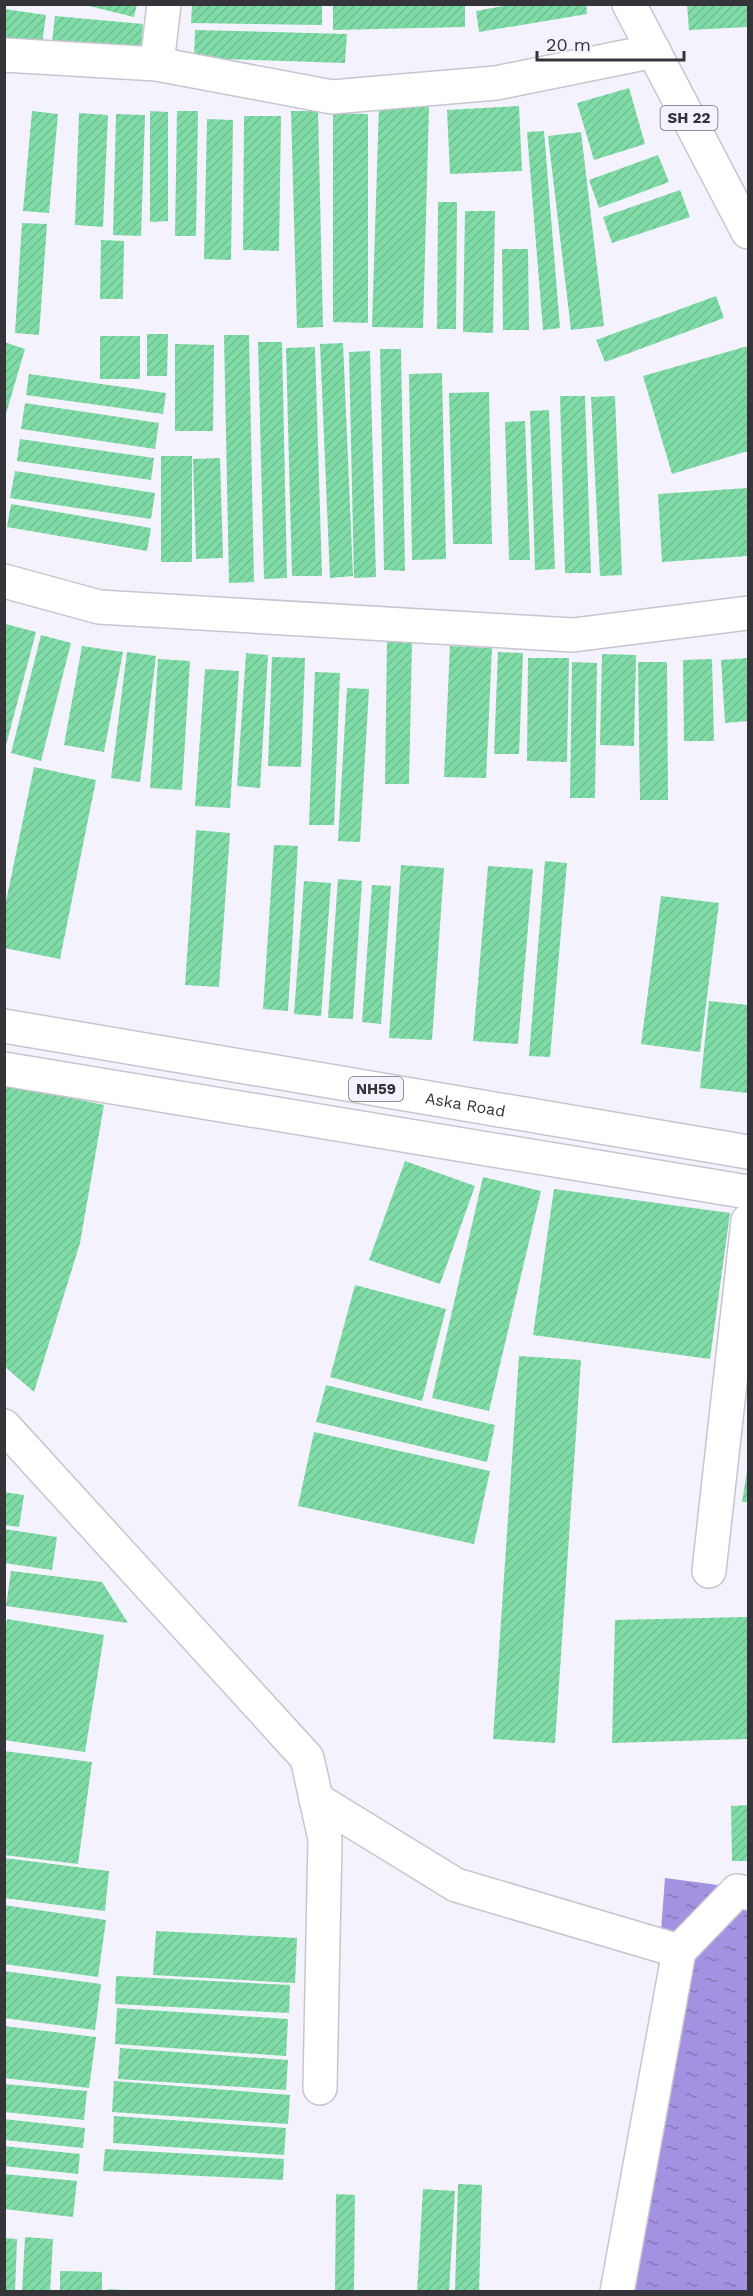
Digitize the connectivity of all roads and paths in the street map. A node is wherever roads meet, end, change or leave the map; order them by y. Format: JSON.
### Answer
{"nodes":[{"id":1,"x":164,"y":4,"type":"edge"},
{"id":2,"x":629,"y":4,"type":"edge"},
{"id":3,"x":654,"y":51,"type":"junction"},
{"id":4,"x":4,"y":54,"type":"edge"},
{"id":5,"x":157,"y":64,"type":"junction"},
{"id":6,"x":748,"y":232,"type":"edge"},
{"id":7,"x":4,"y":580,"type":"edge"},
{"id":8,"x":748,"y":613,"type":"edge"},
{"id":9,"x":4,"y":1026,"type":"edge"},
{"id":10,"x":4,"y":1069,"type":"edge"},
{"id":11,"x":748,"y":1152,"type":"edge"},
{"id":12,"x":748,"y":1192,"type":"edge"},
{"id":13,"x":748,"y":1221,"type":"edge"},
{"id":14,"x":4,"y":1426,"type":"edge"},
{"id":15,"x":709,"y":1571,"type":"dead end"},
{"id":16,"x":316,"y":1799,"type":"junction"},
{"id":17,"x":748,"y":1893,"type":"edge"},
{"id":18,"x":679,"y":1951,"type":"junction"},
{"id":19,"x":320,"y":2088,"type":"dead end"},
{"id":20,"x":617,"y":2292,"type":"edge"}],
"edges":[{"from":1,"to":5,"type":"main road"},
{"from":2,"to":3,"type":"main road","number":"SH 22"},
{"from":3,"to":5,"type":"main road"},
{"from":3,"to":6,"type":"main road","number":"SH 22"},
{"from":4,"to":5,"type":"main road"},
{"from":7,"to":8,"type":"main road"},
{"from":9,"to":11,"type":"main road","name":"Aska Road","number":"NH59"},
{"from":10,"to":12,"type":"main road"},
{"from":13,"to":15,"type":"main road"},
{"from":14,"to":16,"type":"main road"},
{"from":16,"to":18,"type":"main road"},
{"from":16,"to":19,"type":"main road"},
{"from":17,"to":18,"type":"main road"},
{"from":18,"to":20,"type":"main road"}]}
